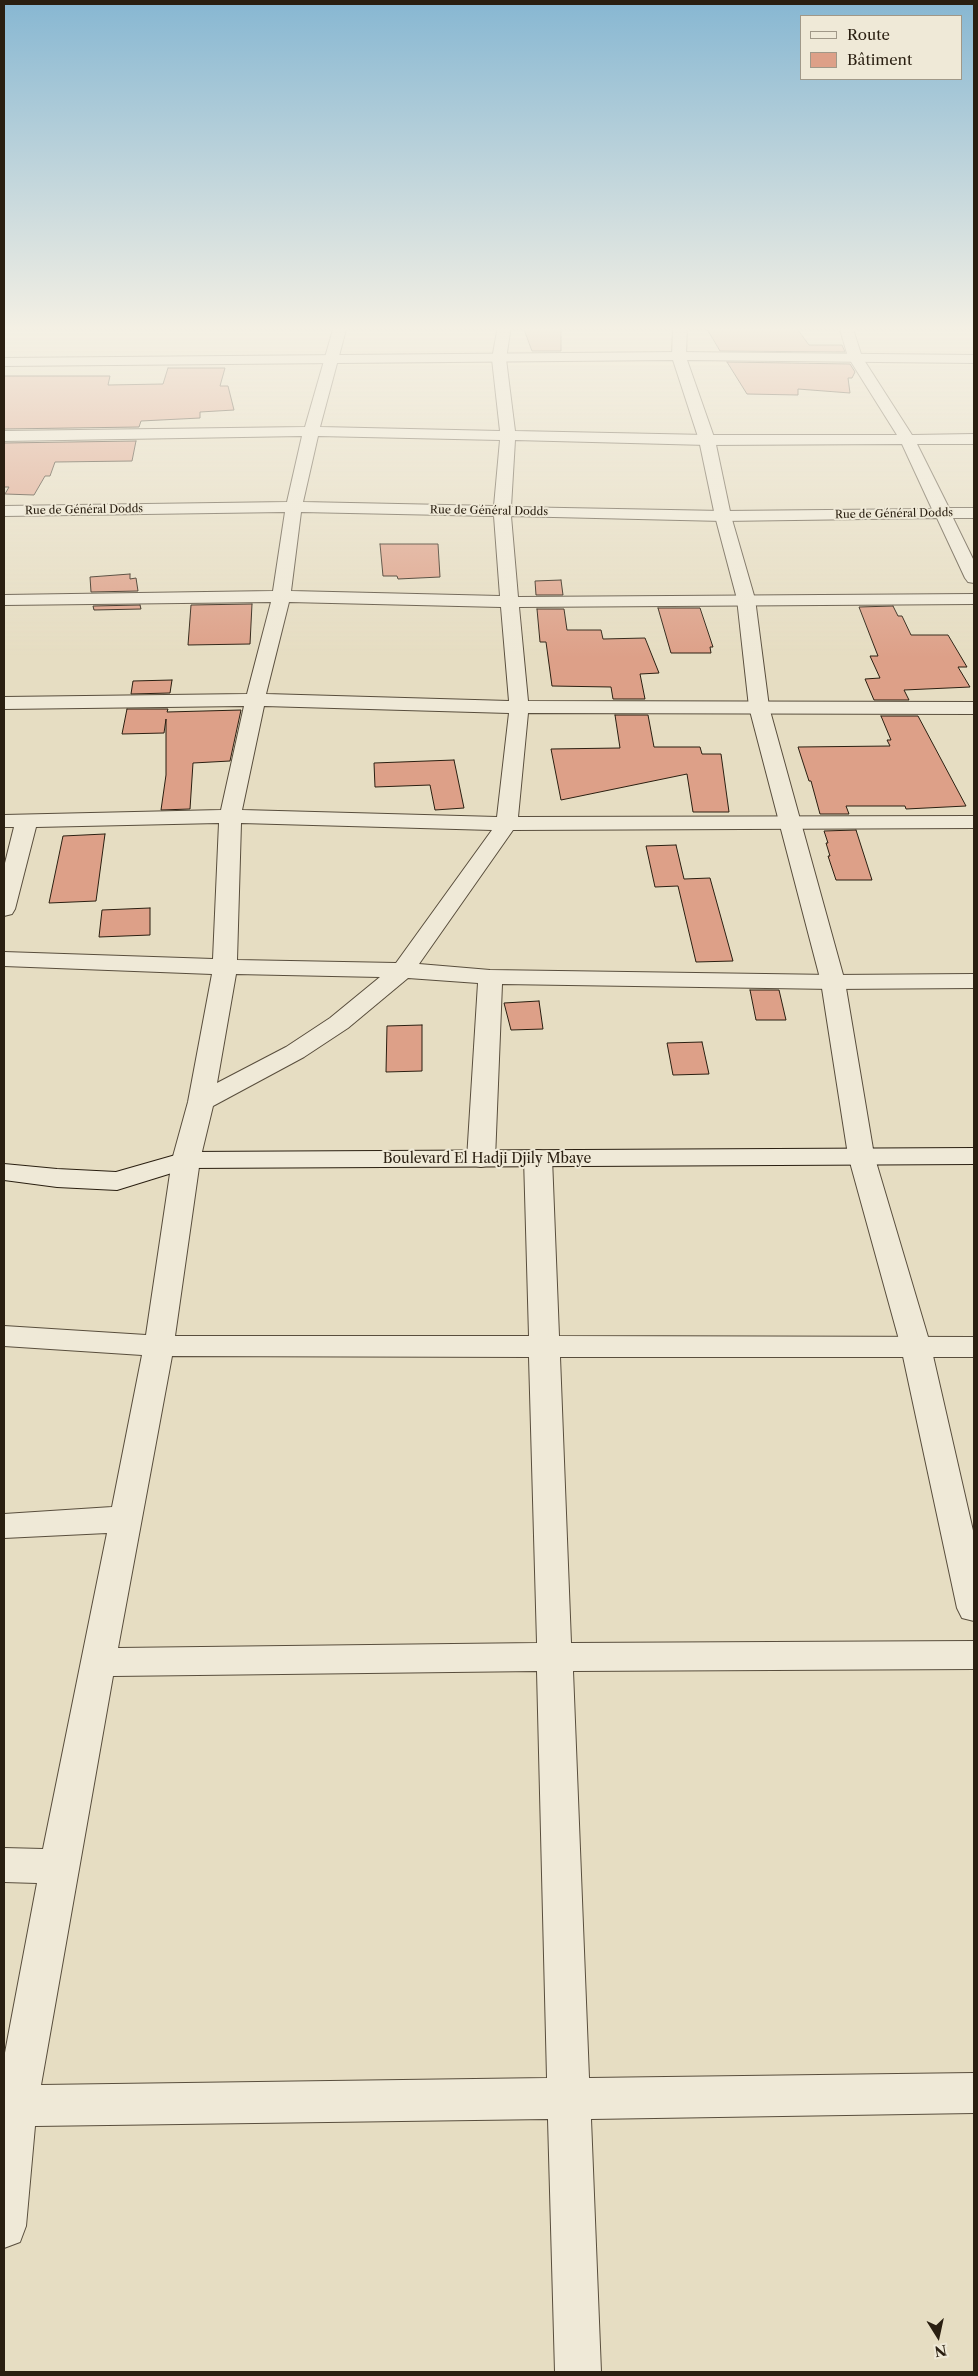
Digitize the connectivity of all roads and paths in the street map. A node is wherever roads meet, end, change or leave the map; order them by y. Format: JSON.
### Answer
{"nodes":[{"id":1,"x":508,"y":436,"type":"edge"},
{"id":2,"x":310,"y":437,"type":"edge"},
{"id":3,"x":552,"y":437,"type":"edge"},
{"id":4,"x":706,"y":437,"type":"edge"},
{"id":5,"x":907,"y":439,"type":"junction"},
{"id":6,"x":974,"y":439,"type":"edge"},
{"id":7,"x":707,"y":440,"type":"junction"},
{"id":8,"x":294,"y":507,"type":"junction"},
{"id":9,"x":4,"y":511,"type":"edge"},
{"id":10,"x":502,"y":511,"type":"junction"},
{"id":11,"x":944,"y":513,"type":"junction"},
{"id":12,"x":974,"y":513,"type":"edge"},
{"id":13,"x":723,"y":516,"type":"junction"},
{"id":14,"x":974,"y":578,"type":"edge"},
{"id":15,"x":282,"y":596,"type":"junction"},
{"id":16,"x":746,"y":599,"type":"junction"},
{"id":17,"x":974,"y":599,"type":"edge"},
{"id":18,"x":4,"y":600,"type":"edge"},
{"id":19,"x":510,"y":602,"type":"junction"},
{"id":20,"x":255,"y":700,"type":"junction"},
{"id":21,"x":4,"y":703,"type":"edge"},
{"id":22,"x":519,"y":707,"type":"junction"},
{"id":23,"x":759,"y":707,"type":"junction"},
{"id":24,"x":974,"y":708,"type":"edge"},
{"id":25,"x":230,"y":816,"type":"junction"},
{"id":26,"x":27,"y":820,"type":"junction"},
{"id":27,"x":4,"y":821,"type":"edge"},
{"id":28,"x":791,"y":822,"type":"junction"},
{"id":29,"x":974,"y":822,"type":"edge"},
{"id":30,"x":507,"y":824,"type":"junction"},
{"id":31,"x":4,"y":910,"type":"edge"},
{"id":32,"x":4,"y":959,"type":"edge"},
{"id":33,"x":225,"y":967,"type":"junction"},
{"id":34,"x":403,"y":970,"type":"junction"},
{"id":35,"x":490,"y":977,"type":"junction"},
{"id":36,"x":974,"y":981,"type":"edge"},
{"id":37,"x":833,"y":982,"type":"junction"},
{"id":38,"x":201,"y":1102,"type":"junction"},
{"id":39,"x":861,"y":1155,"type":"junction"},
{"id":40,"x":974,"y":1156,"type":"edge"},
{"id":41,"x":538,"y":1158,"type":"junction"},
{"id":42,"x":482,"y":1159,"type":"junction"},
{"id":43,"x":186,"y":1160,"type":"junction"},
{"id":44,"x":4,"y":1172,"type":"edge"},
{"id":45,"x":4,"y":1336,"type":"edge"},
{"id":46,"x":159,"y":1346,"type":"junction"},
{"id":47,"x":545,"y":1347,"type":"junction"},
{"id":48,"x":916,"y":1347,"type":"junction"},
{"id":49,"x":974,"y":1347,"type":"edge"},
{"id":50,"x":127,"y":1519,"type":"junction"},
{"id":51,"x":4,"y":1526,"type":"edge"},
{"id":52,"x":974,"y":1608,"type":"edge"},
{"id":53,"x":974,"y":1655,"type":"edge"},
{"id":54,"x":554,"y":1657,"type":"junction"},
{"id":55,"x":99,"y":1662,"type":"junction"},
{"id":56,"x":4,"y":1865,"type":"edge"},
{"id":57,"x":59,"y":1866,"type":"junction"},
{"id":58,"x":974,"y":2093,"type":"edge"},
{"id":59,"x":570,"y":2100,"type":"junction"},
{"id":60,"x":16,"y":2106,"type":"junction"},
{"id":61,"x":4,"y":2226,"type":"edge"},
{"id":62,"x":578,"y":2372,"type":"edge"}],
"edges":[{"from":1,"to":10,"type":"street"},
{"from":2,"to":8,"type":"street"},
{"from":3,"to":7,"type":"street"},
{"from":4,"to":7,"type":"street"},
{"from":5,"to":6,"type":"street"},
{"from":5,"to":7,"type":"street"},
{"from":5,"to":11,"type":"street"},
{"from":7,"to":13,"type":"street"},
{"from":8,"to":9,"type":"street","name":"Rue de Général Dodds"},
{"from":8,"to":10,"type":"street","name":"Rue de Général Dodds"},
{"from":8,"to":15,"type":"street"},
{"from":10,"to":13,"type":"street","name":"Rue de Général Dodds"},
{"from":10,"to":19,"type":"street"},
{"from":11,"to":12,"type":"street","name":"Rue de Général Dodds"},
{"from":11,"to":13,"type":"street","name":"Rue de Général Dodds"},
{"from":11,"to":14,"type":"street"},
{"from":13,"to":16,"type":"street"},
{"from":15,"to":18,"type":"street"},
{"from":15,"to":19,"type":"street"},
{"from":15,"to":20,"type":"street"},
{"from":16,"to":17,"type":"street"},
{"from":16,"to":19,"type":"street"},
{"from":16,"to":23,"type":"street"},
{"from":19,"to":22,"type":"street"},
{"from":20,"to":21,"type":"street"},
{"from":20,"to":22,"type":"street"},
{"from":20,"to":25,"type":"street"},
{"from":22,"to":23,"type":"street"},
{"from":22,"to":30,"type":"street"},
{"from":23,"to":24,"type":"street"},
{"from":23,"to":28,"type":"street"},
{"from":25,"to":26,"type":"street"},
{"from":25,"to":30,"type":"street"},
{"from":25,"to":33,"type":"street"},
{"from":26,"to":27,"type":"street"},
{"from":26,"to":31,"type":"street"},
{"from":28,"to":29,"type":"street"},
{"from":28,"to":30,"type":"street"},
{"from":28,"to":37,"type":"street"},
{"from":30,"to":34,"type":"street"},
{"from":32,"to":33,"type":"street"},
{"from":33,"to":34,"type":"street"},
{"from":33,"to":38,"type":"street"},
{"from":34,"to":35,"type":"street"},
{"from":34,"to":38,"type":"street"},
{"from":35,"to":37,"type":"street"},
{"from":35,"to":42,"type":"street"},
{"from":36,"to":37,"type":"street"},
{"from":37,"to":39,"type":"street"},
{"from":38,"to":43,"type":"street"},
{"from":39,"to":40,"type":"street","name":"Boulevard El Hadji Djily Mbaye"},
{"from":39,"to":41,"type":"street","name":"Boulevard El Hadji Djily Mbaye"},
{"from":39,"to":48,"type":"street"},
{"from":41,"to":42,"type":"street","name":"Boulevard El Hadji Djily Mbaye"},
{"from":41,"to":47,"type":"street"},
{"from":42,"to":43,"type":"street","name":"Boulevard El Hadji Djily Mbaye"},
{"from":43,"to":44,"type":"street","name":"Boulevard El Hadji Djily Mbaye"},
{"from":43,"to":46,"type":"street"},
{"from":45,"to":46,"type":"street"},
{"from":46,"to":47,"type":"street"},
{"from":46,"to":50,"type":"street"},
{"from":47,"to":48,"type":"street"},
{"from":47,"to":54,"type":"street"},
{"from":48,"to":49,"type":"street"},
{"from":48,"to":52,"type":"street"},
{"from":50,"to":51,"type":"street"},
{"from":50,"to":55,"type":"street"},
{"from":53,"to":54,"type":"street"},
{"from":54,"to":55,"type":"street"},
{"from":54,"to":59,"type":"street"},
{"from":55,"to":57,"type":"street"},
{"from":56,"to":57,"type":"street"},
{"from":57,"to":60,"type":"street"},
{"from":58,"to":59,"type":"street"},
{"from":59,"to":60,"type":"street"},
{"from":59,"to":62,"type":"street"},
{"from":60,"to":61,"type":"street"}]}
